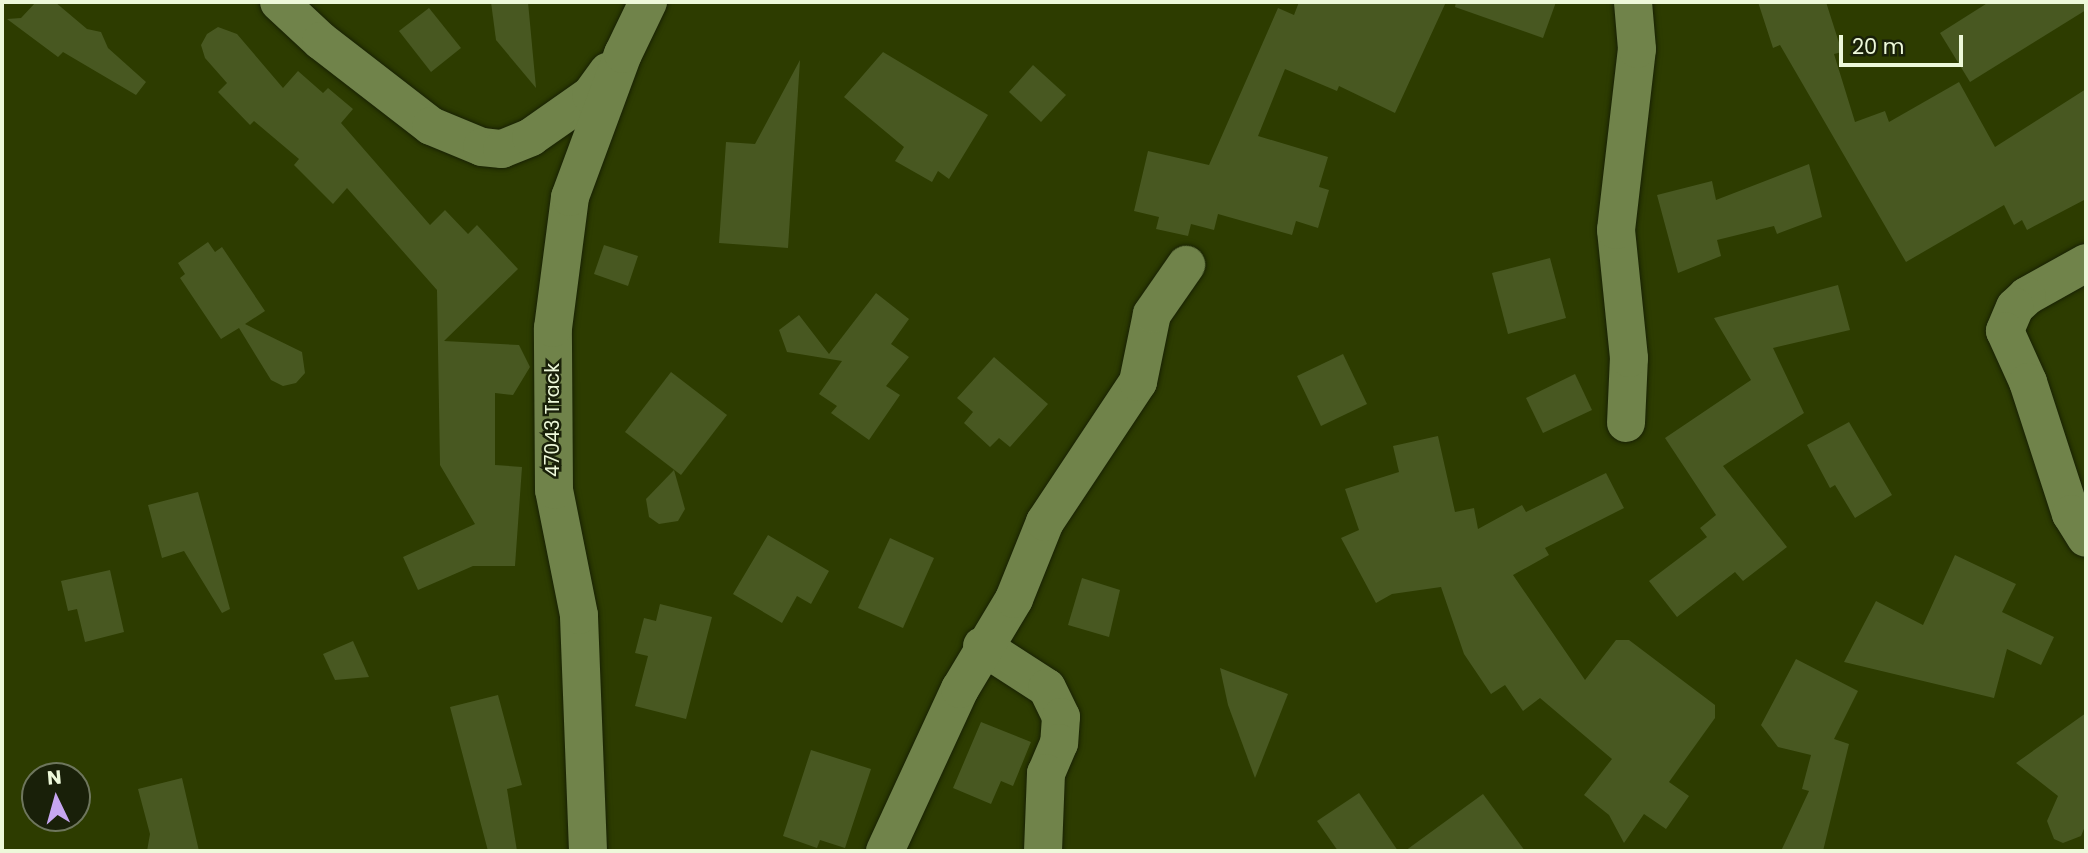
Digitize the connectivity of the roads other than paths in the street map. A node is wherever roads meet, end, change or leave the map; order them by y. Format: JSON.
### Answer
{"nodes":[{"id":1,"x":279,"y":2,"type":"edge"},
{"id":2,"x":648,"y":2,"type":"edge"},
{"id":3,"x":1633,"y":2,"type":"edge"},
{"id":4,"x":622,"y":54,"type":"junction"},
{"id":5,"x":2086,"y":262,"type":"edge"},
{"id":6,"x":1186,"y":265,"type":"dead end"},
{"id":7,"x":1626,"y":423,"type":"dead end"},
{"id":8,"x":2086,"y":538,"type":"edge"},
{"id":9,"x":982,"y":646,"type":"junction"},
{"id":10,"x":588,"y":851,"type":"edge"},
{"id":11,"x":885,"y":851,"type":"edge"},
{"id":12,"x":1043,"y":851,"type":"edge"}],
"edges":[{"from":1,"to":4,"type":"street"},
{"from":2,"to":4,"type":"street","name":"47043 Track"},
{"from":3,"to":7,"type":"street"},
{"from":4,"to":10,"type":"street","name":"47043 Track"},
{"from":5,"to":8,"type":"street"},
{"from":6,"to":9,"type":"street"},
{"from":9,"to":11,"type":"street"},
{"from":9,"to":12,"type":"street"}]}
